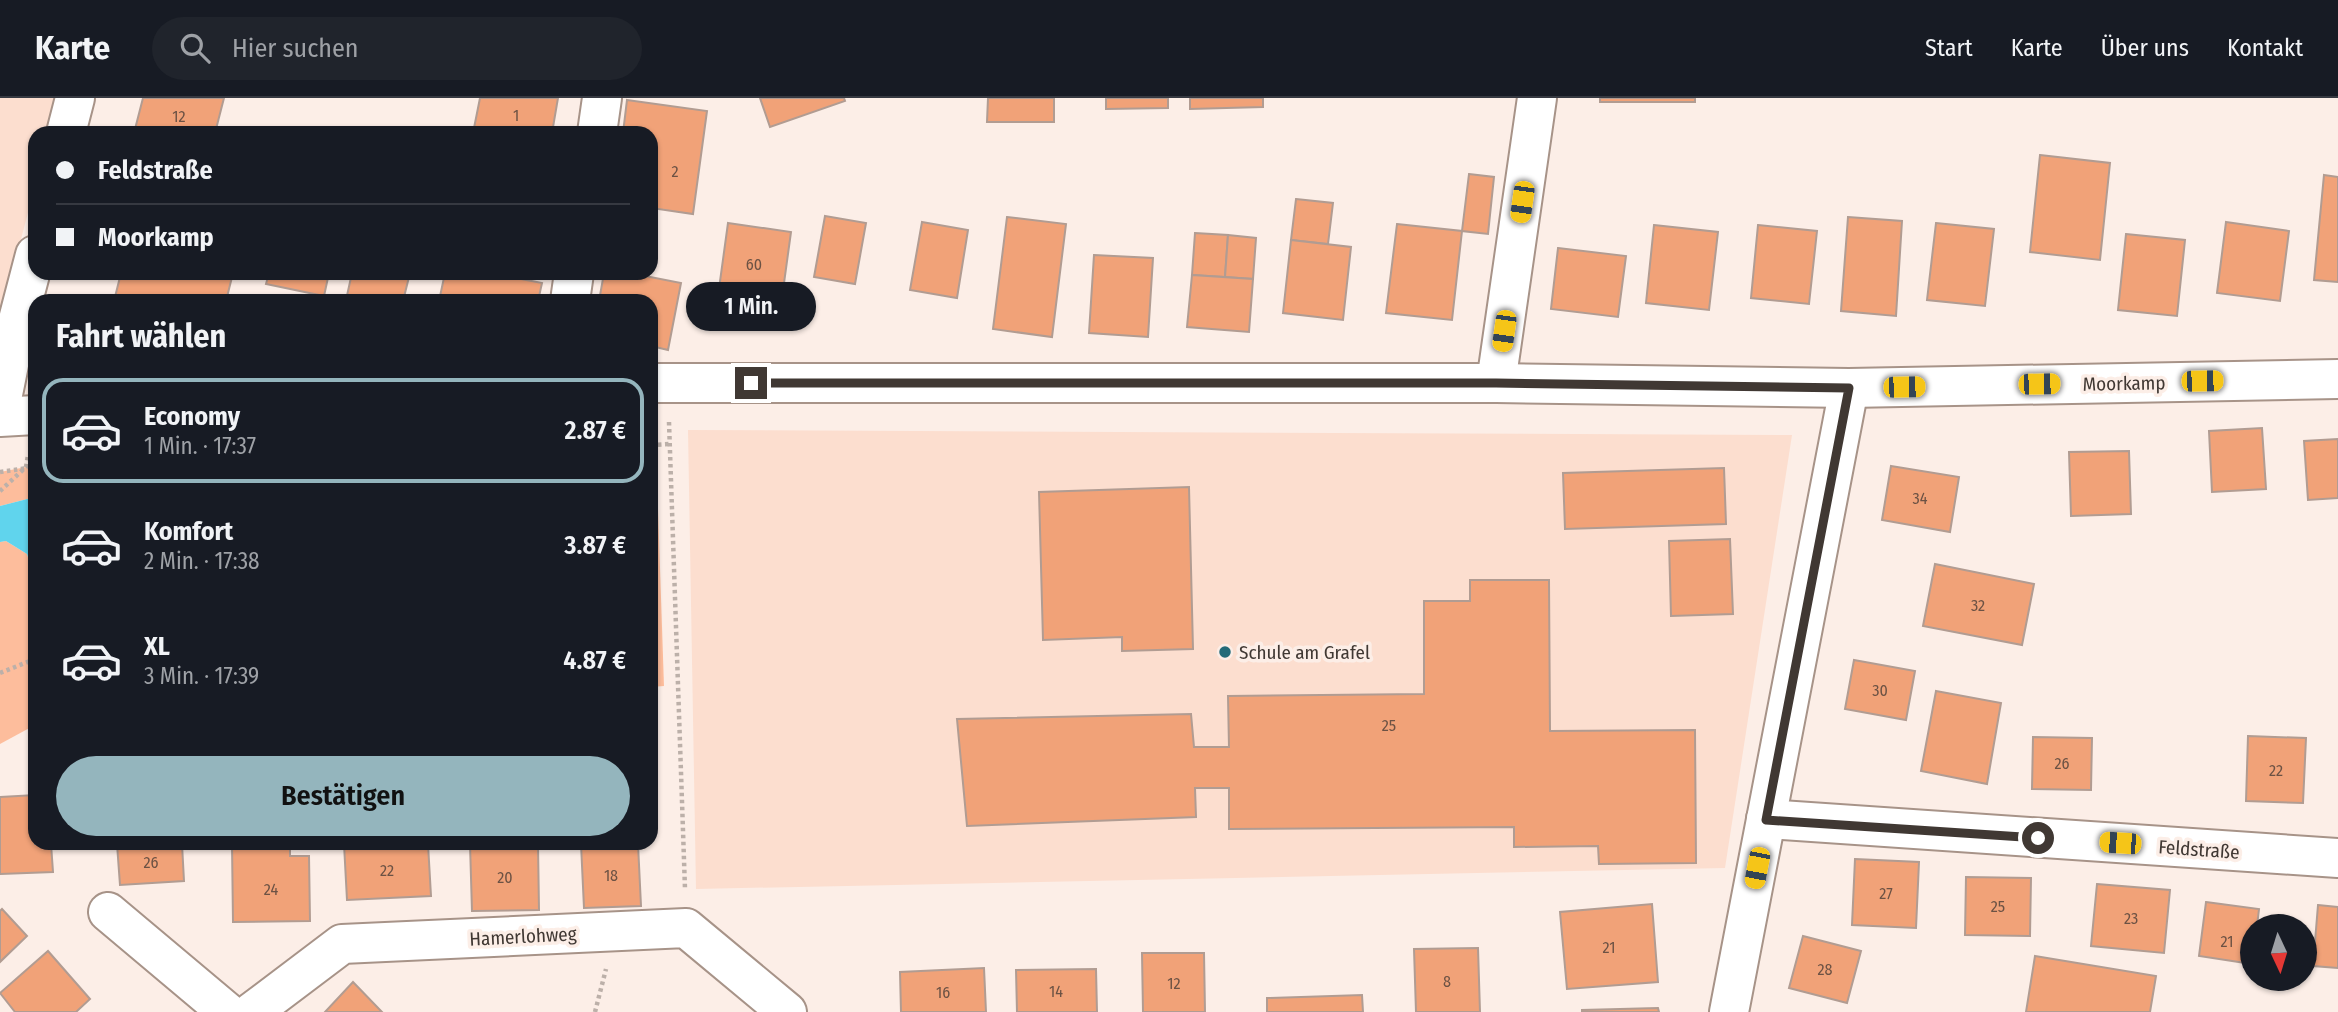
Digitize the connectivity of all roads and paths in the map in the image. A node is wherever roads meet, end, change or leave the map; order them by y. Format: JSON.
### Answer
{"nodes":[{"id":1,"x":75,"y":98,"type":"edge"},
{"id":2,"x":602,"y":98,"type":"edge"},
{"id":3,"x":1537,"y":98,"type":"edge"},
{"id":4,"x":68,"y":126,"type":"edge"},
{"id":5,"x":598,"y":126,"type":"edge"},
{"id":6,"x":28,"y":280,"type":"edge"},
{"id":7,"x":2338,"y":379,"type":"edge"},
{"id":8,"x":659,"y":383,"type":"edge"},
{"id":9,"x":1496,"y":383,"type":"junction"},
{"id":10,"x":1849,"y":388,"type":"junction"},
{"id":11,"x":0,"y":409,"type":"edge"},
{"id":12,"x":28,"y":415,"type":"edge"},
{"id":13,"x":0,"y":417,"type":"edge"},
{"id":14,"x":670,"y":444,"type":"junction"},
{"id":15,"x":658,"y":445,"type":"edge"},
{"id":16,"x":26,"y":467,"type":"joint"},
{"id":17,"x":0,"y":472,"type":"edge"},
{"id":18,"x":0,"y":491,"type":"edge"},
{"id":19,"x":28,"y":662,"type":"edge"},
{"id":20,"x":0,"y":673,"type":"edge"},
{"id":21,"x":1766,"y":820,"type":"junction"},
{"id":22,"x":2338,"y":858,"type":"edge"},
{"id":23,"x":108,"y":912,"type":"dead end"},
{"id":24,"x":686,"y":929,"type":"junction"},
{"id":25,"x":227,"y":1012,"type":"edge"},
{"id":26,"x":252,"y":1012,"type":"edge"},
{"id":27,"x":787,"y":1012,"type":"edge"},
{"id":28,"x":1729,"y":1012,"type":"edge"}],
"edges":[{"from":1,"to":4,"type":"street"},
{"from":2,"to":5,"type":"street"},
{"from":3,"to":9,"type":"street"},
{"from":6,"to":11,"type":"street"},
{"from":7,"to":10,"type":"street","name":"Moorkamp"},
{"from":8,"to":9,"type":"street","name":"Moorkamp"},
{"from":8,"to":14,"type":"path"},
{"from":9,"to":10,"type":"street","name":"Moorkamp"},
{"from":10,"to":21,"type":"street"},
{"from":12,"to":13,"type":"street"},
{"from":14,"to":15,"type":"path"},
{"from":14,"to":24,"type":"path"},
{"from":16,"to":17,"type":"path"},
{"from":16,"to":18,"type":"path"},
{"from":19,"to":20,"type":"path"},
{"from":21,"to":22,"type":"street","name":"Feldstraße"},
{"from":21,"to":28,"type":"street"},
{"from":23,"to":25,"type":"street"},
{"from":24,"to":26,"type":"street","name":"Hamerlohweg"},
{"from":24,"to":27,"type":"street"}]}
